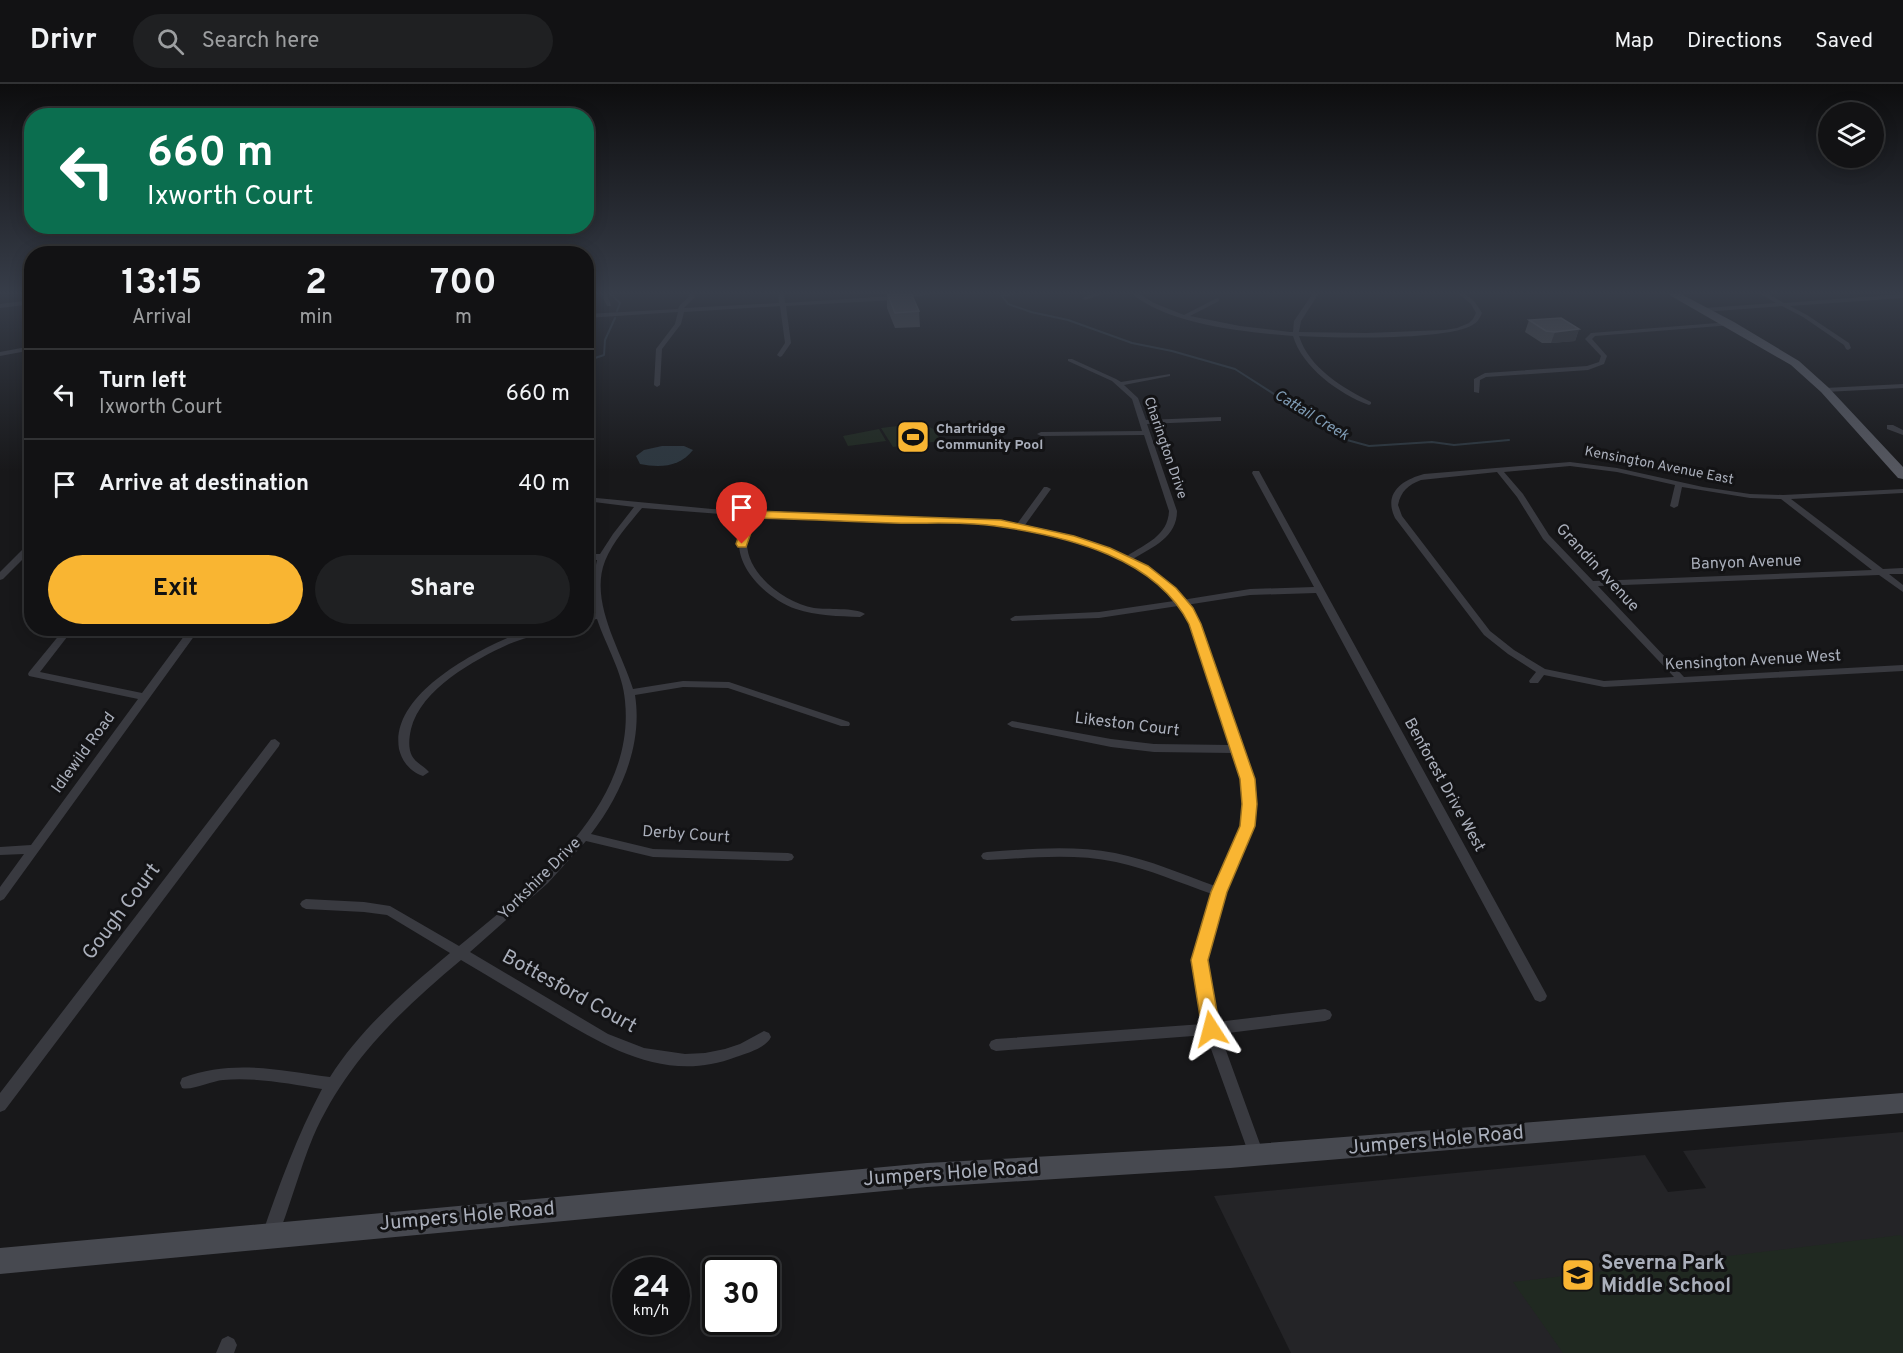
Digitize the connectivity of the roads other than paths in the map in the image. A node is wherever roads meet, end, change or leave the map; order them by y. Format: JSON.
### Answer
{"nodes":[{"id":1,"x":659,"y":352,"type":"edge"},
{"id":2,"x":782,"y":352,"type":"edge"},
{"id":3,"x":1303,"y":352,"type":"edge"},
{"id":4,"x":1600,"y":352,"type":"edge"},
{"id":5,"x":1777,"y":352,"type":"edge"},
{"id":6,"x":780,"y":355,"type":"dead end"},
{"id":7,"x":1070,"y":360,"type":"dead end"},
{"id":8,"x":1168,"y":375,"type":"dead end"},
{"id":9,"x":1121,"y":384,"type":"junction"},
{"id":10,"x":657,"y":385,"type":"dead end"},
{"id":11,"x":1903,"y":386,"type":"edge"},
{"id":12,"x":1826,"y":390,"type":"junction"},
{"id":13,"x":1477,"y":392,"type":"dead end"},
{"id":14,"x":1369,"y":403,"type":"dead end"},
{"id":15,"x":1218,"y":419,"type":"dead end"},
{"id":16,"x":1143,"y":422,"type":"junction"},
{"id":17,"x":1890,"y":427,"type":"dead end"},
{"id":18,"x":1146,"y":433,"type":"junction"},
{"id":19,"x":1903,"y":433,"type":"edge"},
{"id":20,"x":1041,"y":434,"type":"dead end"},
{"id":21,"x":1498,"y":470,"type":"junction"},
{"id":22,"x":1256,"y":473,"type":"dead end"},
{"id":23,"x":1903,"y":475,"type":"edge"},
{"id":24,"x":1679,"y":483,"type":"junction"},
{"id":25,"x":1047,"y":489,"type":"dead end"},
{"id":26,"x":1903,"y":491,"type":"edge"},
{"id":27,"x":1783,"y":497,"type":"junction"},
{"id":28,"x":594,"y":500,"type":"edge"},
{"id":29,"x":639,"y":506,"type":"junction"},
{"id":30,"x":1674,"y":506,"type":"dead end"},
{"id":31,"x":1395,"y":509,"type":"joint"},
{"id":32,"x":752,"y":514,"type":"junction"},
{"id":33,"x":1020,"y":526,"type":"junction"},
{"id":34,"x":24,"y":552,"type":"edge"},
{"id":35,"x":594,"y":557,"type":"edge"},
{"id":36,"x":602,"y":557,"type":"junction"},
{"id":37,"x":1127,"y":559,"type":"junction"},
{"id":38,"x":1903,"y":572,"type":"edge"},
{"id":39,"x":1881,"y":573,"type":"junction"},
{"id":40,"x":0,"y":577,"type":"edge"},
{"id":41,"x":1591,"y":584,"type":"junction"},
{"id":42,"x":1903,"y":589,"type":"edge"},
{"id":43,"x":1318,"y":590,"type":"junction"},
{"id":44,"x":1182,"y":602,"type":"junction"},
{"id":45,"x":860,"y":614,"type":"dead end"},
{"id":46,"x":602,"y":615,"type":"junction"},
{"id":47,"x":594,"y":616,"type":"edge"},
{"id":48,"x":1016,"y":618,"type":"dead end"},
{"id":49,"x":64,"y":636,"type":"edge"},
{"id":50,"x":190,"y":636,"type":"edge"},
{"id":51,"x":524,"y":636,"type":"edge"},
{"id":52,"x":1903,"y":668,"type":"edge"},
{"id":53,"x":1542,"y":670,"type":"junction"},
{"id":54,"x":1682,"y":680,"type":"junction"},
{"id":55,"x":1534,"y":681,"type":"dead end"},
{"id":56,"x":629,"y":693,"type":"junction"},
{"id":57,"x":145,"y":697,"type":"junction"},
{"id":58,"x":845,"y":724,"type":"dead end"},
{"id":59,"x":1012,"y":724,"type":"dead end"},
{"id":60,"x":275,"y":743,"type":"dead end"},
{"id":61,"x":1239,"y":749,"type":"junction"},
{"id":62,"x":423,"y":772,"type":"dead end"},
{"id":63,"x":584,"y":836,"type":"junction"},
{"id":64,"x":35,"y":849,"type":"junction"},
{"id":65,"x":0,"y":851,"type":"edge"},
{"id":66,"x":987,"y":856,"type":"dead end"},
{"id":67,"x":788,"y":857,"type":"dead end"},
{"id":68,"x":1219,"y":892,"type":"junction"},
{"id":69,"x":0,"y":896,"type":"edge"},
{"id":70,"x":306,"y":904,"type":"dead end"},
{"id":71,"x":461,"y":952,"type":"junction"},
{"id":72,"x":1540,"y":996,"type":"dead end"},
{"id":73,"x":1325,"y":1014,"type":"dead end"},
{"id":74,"x":1211,"y":1029,"type":"junction"},
{"id":75,"x":765,"y":1037,"type":"dead end"},
{"id":76,"x":996,"y":1045,"type":"dead end"},
{"id":77,"x":187,"y":1083,"type":"dead end"},
{"id":78,"x":332,"y":1084,"type":"junction"},
{"id":79,"x":1903,"y":1103,"type":"edge"},
{"id":80,"x":0,"y":1105,"type":"edge"},
{"id":81,"x":1256,"y":1155,"type":"junction"},
{"id":82,"x":270,"y":1235,"type":"junction"},
{"id":83,"x":0,"y":1260,"type":"edge"}],
"edges":[{"from":1,"to":10,"type":"street"},
{"from":2,"to":6,"type":"street"},
{"from":3,"to":14,"type":"street"},
{"from":4,"to":13,"type":"street"},
{"from":5,"to":12,"type":"main road"},
{"from":7,"to":9,"type":"street","name":"Charington Drive"},
{"from":8,"to":9,"type":"street"},
{"from":9,"to":16,"type":"street","name":"Charington Drive"},
{"from":11,"to":12,"type":"street"},
{"from":12,"to":23,"type":"main road"},
{"from":15,"to":16,"type":"street"},
{"from":16,"to":18,"type":"street","name":"Charington Drive"},
{"from":17,"to":19,"type":"street"},
{"from":18,"to":20,"type":"street"},
{"from":18,"to":37,"type":"street","name":"Charington Drive"},
{"from":21,"to":24,"type":"street","name":"Kensington Avenue East"},
{"from":21,"to":31,"type":"street","name":"Kensington Avenue East"},
{"from":21,"to":41,"type":"street","name":"Grandin Avenue"},
{"from":22,"to":43,"type":"street","name":"Benforest Drive West"},
{"from":24,"to":27,"type":"street","name":"Kensington Avenue East"},
{"from":24,"to":30,"type":"street"},
{"from":25,"to":33,"type":"street"},
{"from":26,"to":27,"type":"street","name":"Kensington Avenue East"},
{"from":27,"to":39,"type":"street"},
{"from":28,"to":29,"type":"street"},
{"from":29,"to":32,"type":"street"},
{"from":29,"to":36,"type":"street","name":"Yorkshire Drive"},
{"from":31,"to":53,"type":"street","name":"Kensington Avenue West"},
{"from":32,"to":33,"type":"street"},
{"from":32,"to":45,"type":"street"},
{"from":33,"to":37,"type":"street"},
{"from":34,"to":40,"type":"street"},
{"from":35,"to":36,"type":"street"},
{"from":36,"to":46,"type":"street","name":"Yorkshire Drive"},
{"from":37,"to":44,"type":"street"},
{"from":38,"to":39,"type":"street","name":"Banyon Avenue"},
{"from":39,"to":41,"type":"street","name":"Banyon Avenue"},
{"from":39,"to":42,"type":"street"},
{"from":41,"to":54,"type":"street","name":"Grandin Avenue"},
{"from":43,"to":44,"type":"street"},
{"from":43,"to":72,"type":"street","name":"Benforest Drive West"},
{"from":44,"to":48,"type":"street"},
{"from":44,"to":61,"type":"street"},
{"from":46,"to":47,"type":"street"},
{"from":46,"to":56,"type":"street","name":"Yorkshire Drive"},
{"from":49,"to":57,"type":"street"},
{"from":50,"to":57,"type":"street","name":"Idlewild Road"},
{"from":51,"to":62,"type":"street"},
{"from":52,"to":54,"type":"street","name":"Kensington Avenue West"},
{"from":53,"to":54,"type":"street","name":"Kensington Avenue West"},
{"from":53,"to":55,"type":"street"},
{"from":56,"to":58,"type":"street"},
{"from":56,"to":63,"type":"street","name":"Yorkshire Drive"},
{"from":57,"to":64,"type":"street","name":"Idlewild Road"},
{"from":59,"to":61,"type":"street","name":"Likeston Court"},
{"from":60,"to":80,"type":"street","name":"Gough Court"},
{"from":61,"to":68,"type":"street"},
{"from":63,"to":67,"type":"street","name":"Derby Court"},
{"from":63,"to":71,"type":"street","name":"Yorkshire Drive"},
{"from":64,"to":65,"type":"street"},
{"from":64,"to":69,"type":"street","name":"Idlewild Road"},
{"from":66,"to":68,"type":"street"},
{"from":68,"to":74,"type":"street"},
{"from":70,"to":71,"type":"street","name":"Bottesford Court"},
{"from":71,"to":75,"type":"street","name":"Bottesford Court"},
{"from":71,"to":78,"type":"street","name":"Yorkshire Drive"},
{"from":73,"to":74,"type":"street"},
{"from":74,"to":76,"type":"street"},
{"from":74,"to":81,"type":"street"},
{"from":77,"to":78,"type":"street"},
{"from":78,"to":82,"type":"street","name":"Yorkshire Drive"},
{"from":79,"to":81,"type":"main road","name":"Jumpers Hole Road"},
{"from":81,"to":82,"type":"main road","name":"Jumpers Hole Road"},
{"from":82,"to":83,"type":"main road","name":"Jumpers Hole Road"}]}
